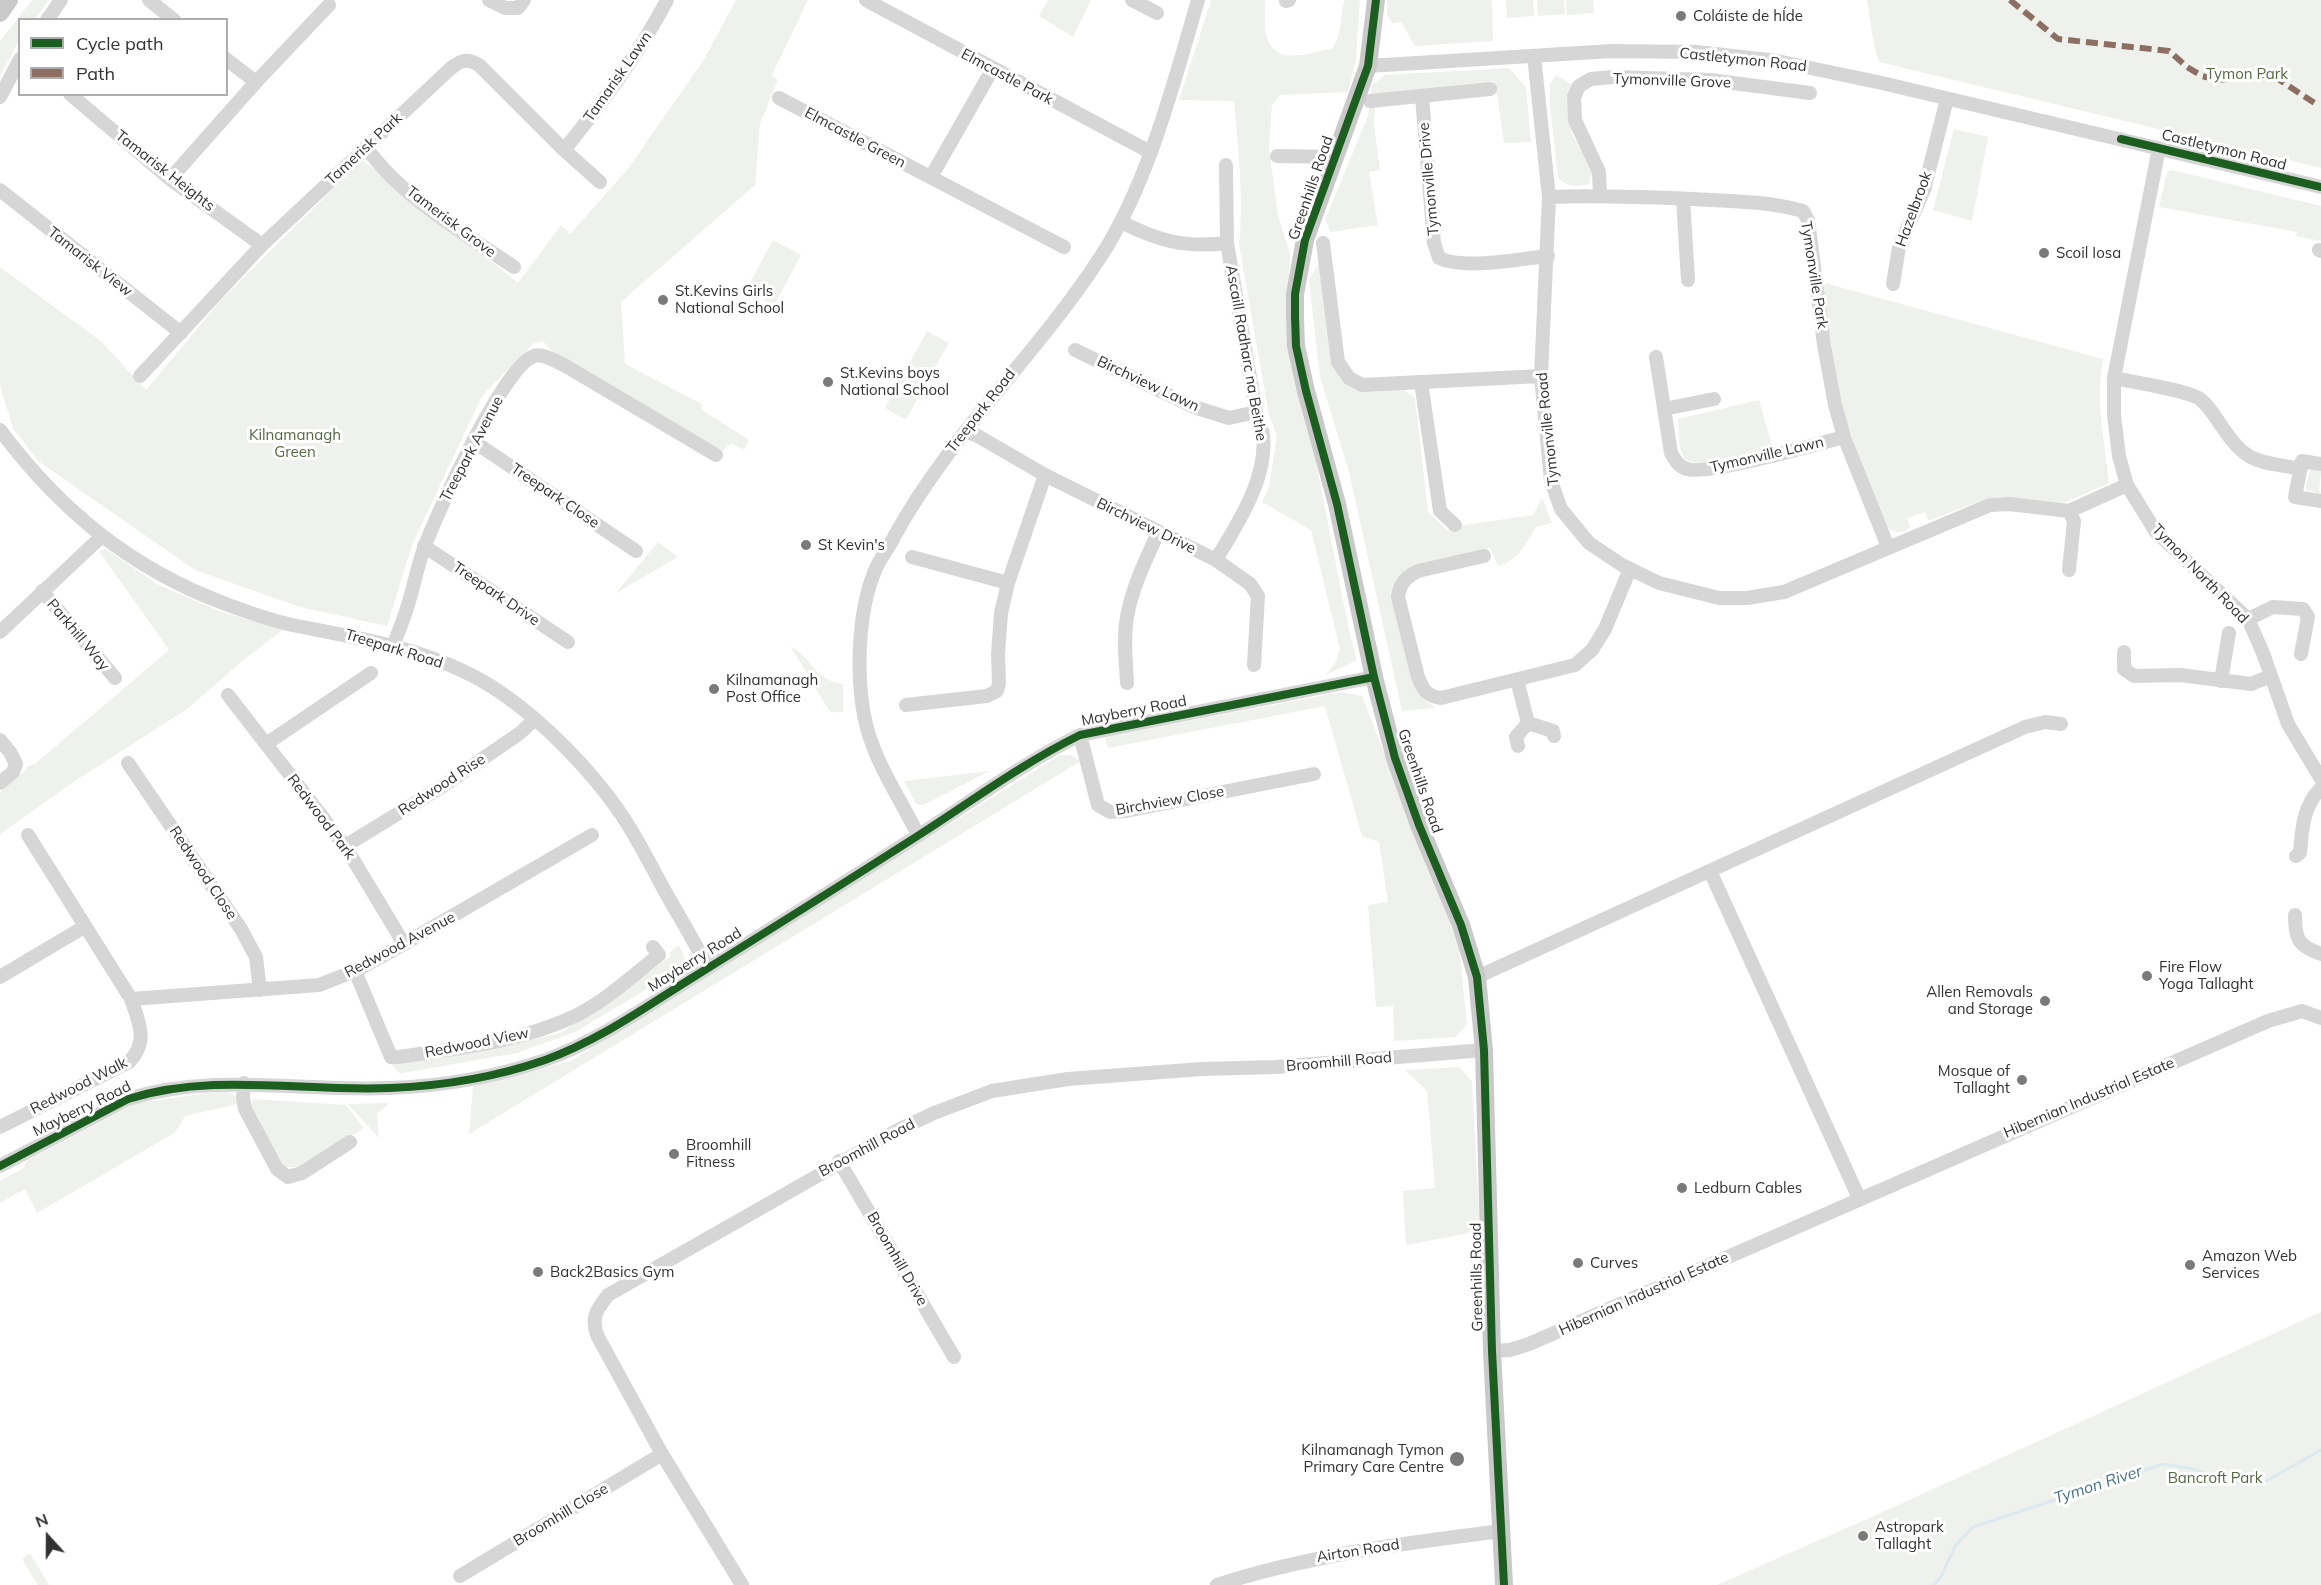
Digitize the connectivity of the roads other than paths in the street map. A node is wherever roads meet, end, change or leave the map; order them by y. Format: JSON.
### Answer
{"nodes":[{"id":1,"x":9,"y":0,"type":"edge"},
{"id":2,"x":61,"y":0,"type":"edge"},
{"id":3,"x":149,"y":0,"type":"edge"},
{"id":4,"x":489,"y":0,"type":"edge"},
{"id":5,"x":524,"y":0,"type":"edge"},
{"id":6,"x":667,"y":0,"type":"edge"},
{"id":7,"x":866,"y":0,"type":"edge"},
{"id":8,"x":1132,"y":0,"type":"edge"},
{"id":9,"x":1198,"y":0,"type":"edge"},
{"id":10,"x":1376,"y":0,"type":"edge"},
{"id":11,"x":330,"y":5,"type":"dead end"},
{"id":12,"x":0,"y":13,"type":"edge"},
{"id":13,"x":1156,"y":14,"type":"dead end"},
{"id":14,"x":48,"y":18,"type":"edge"},
{"id":15,"x":172,"y":18,"type":"edge"},
{"id":16,"x":1534,"y":56,"type":"junction"},
{"id":17,"x":228,"y":61,"type":"edge"},
{"id":18,"x":18,"y":63,"type":"edge"},
{"id":19,"x":1368,"y":66,"type":"junction"},
{"id":20,"x":992,"y":70,"type":"junction"},
{"id":21,"x":256,"y":82,"type":"junction"},
{"id":22,"x":1490,"y":89,"type":"dead end"},
{"id":23,"x":1810,"y":93,"type":"dead end"},
{"id":24,"x":72,"y":96,"type":"edge"},
{"id":25,"x":0,"y":97,"type":"edge"},
{"id":26,"x":1422,"y":97,"type":"junction"},
{"id":27,"x":779,"y":98,"type":"dead end"},
{"id":28,"x":1947,"y":99,"type":"junction"},
{"id":29,"x":1370,"y":101,"type":"dead end"},
{"id":30,"x":366,"y":147,"type":"junction"},
{"id":31,"x":2159,"y":148,"type":"junction"},
{"id":32,"x":564,"y":150,"type":"junction"},
{"id":33,"x":1150,"y":152,"type":"junction"},
{"id":34,"x":1277,"y":156,"type":"dead end"},
{"id":35,"x":1336,"y":157,"type":"junction"},
{"id":36,"x":1226,"y":165,"type":"dead end"},
{"id":37,"x":931,"y":177,"type":"junction"},
{"id":38,"x":170,"y":179,"type":"junction"},
{"id":39,"x":600,"y":182,"type":"dead end"},
{"id":40,"x":2321,"y":187,"type":"edge"},
{"id":41,"x":0,"y":190,"type":"edge"},
{"id":42,"x":1600,"y":195,"type":"junction"},
{"id":43,"x":1549,"y":196,"type":"junction"},
{"id":44,"x":1683,"y":199,"type":"junction"},
{"id":45,"x":1121,"y":222,"type":"junction"},
{"id":46,"x":1227,"y":243,"type":"junction"},
{"id":47,"x":1323,"y":243,"type":"dead end"},
{"id":48,"x":262,"y":244,"type":"junction"},
{"id":49,"x":1064,"y":247,"type":"dead end"},
{"id":50,"x":1548,"y":256,"type":"junction"},
{"id":51,"x":514,"y":267,"type":"dead end"},
{"id":52,"x":1688,"y":280,"type":"dead end"},
{"id":53,"x":1893,"y":284,"type":"dead end"},
{"id":54,"x":181,"y":333,"type":"junction"},
{"id":55,"x":1075,"y":350,"type":"dead end"},
{"id":56,"x":1656,"y":357,"type":"dead end"},
{"id":57,"x":140,"y":376,"type":"dead end"},
{"id":58,"x":1541,"y":376,"type":"junction"},
{"id":59,"x":2114,"y":378,"type":"junction"},
{"id":60,"x":1421,"y":382,"type":"junction"},
{"id":61,"x":1714,"y":399,"type":"dead end"},
{"id":62,"x":1664,"y":409,"type":"junction"},
{"id":63,"x":1256,"y":412,"type":"junction"},
{"id":64,"x":0,"y":430,"type":"edge"},
{"id":65,"x":965,"y":432,"type":"junction"},
{"id":66,"x":1844,"y":438,"type":"junction"},
{"id":67,"x":473,"y":441,"type":"junction"},
{"id":68,"x":716,"y":455,"type":"dead end"},
{"id":69,"x":2321,"y":464,"type":"edge"},
{"id":70,"x":2301,"y":469,"type":"junction"},
{"id":71,"x":1045,"y":475,"type":"junction"},
{"id":72,"x":2127,"y":484,"type":"junction"},
{"id":73,"x":2321,"y":501,"type":"edge"},
{"id":74,"x":2069,"y":511,"type":"junction"},
{"id":75,"x":1455,"y":525,"type":"dead end"},
{"id":76,"x":1158,"y":533,"type":"junction"},
{"id":77,"x":101,"y":537,"type":"junction"},
{"id":78,"x":424,"y":546,"type":"junction"},
{"id":79,"x":1888,"y":547,"type":"junction"},
{"id":80,"x":636,"y":550,"type":"dead end"},
{"id":81,"x":1484,"y":556,"type":"dead end"},
{"id":82,"x":912,"y":557,"type":"dead end"},
{"id":83,"x":1216,"y":560,"type":"junction"},
{"id":84,"x":1630,"y":569,"type":"junction"},
{"id":85,"x":2069,"y":570,"type":"dead end"},
{"id":86,"x":1008,"y":583,"type":"junction"},
{"id":87,"x":42,"y":591,"type":"junction"},
{"id":88,"x":2248,"y":619,"type":"junction"},
{"id":89,"x":0,"y":632,"type":"edge"},
{"id":90,"x":2229,"y":638,"type":"dead end"},
{"id":91,"x":568,"y":642,"type":"dead end"},
{"id":92,"x":393,"y":646,"type":"junction"},
{"id":93,"x":2124,"y":652,"type":"dead end"},
{"id":94,"x":2301,"y":654,"type":"dead end"},
{"id":95,"x":1254,"y":665,"type":"dead end"},
{"id":96,"x":371,"y":673,"type":"dead end"},
{"id":97,"x":2271,"y":676,"type":"junction"},
{"id":98,"x":1374,"y":677,"type":"junction"},
{"id":99,"x":115,"y":678,"type":"dead end"},
{"id":100,"x":1517,"y":680,"type":"junction"},
{"id":101,"x":2221,"y":681,"type":"junction"},
{"id":102,"x":1127,"y":683,"type":"dead end"},
{"id":103,"x":228,"y":695,"type":"dead end"},
{"id":104,"x":906,"y":705,"type":"dead end"},
{"id":105,"x":535,"y":719,"type":"junction"},
{"id":106,"x":1528,"y":723,"type":"junction"},
{"id":107,"x":2061,"y":724,"type":"dead end"},
{"id":108,"x":1080,"y":735,"type":"junction"},
{"id":109,"x":1554,"y":736,"type":"dead end"},
{"id":110,"x":0,"y":740,"type":"edge"},
{"id":111,"x":266,"y":744,"type":"junction"},
{"id":112,"x":1518,"y":746,"type":"dead end"},
{"id":113,"x":128,"y":764,"type":"dead end"},
{"id":114,"x":1314,"y":774,"type":"dead end"},
{"id":115,"x":2321,"y":779,"type":"edge"},
{"id":116,"x":0,"y":783,"type":"edge"},
{"id":117,"x":2321,"y":788,"type":"edge"},
{"id":118,"x":592,"y":835,"type":"dead end"},
{"id":119,"x":28,"y":836,"type":"dead end"},
{"id":120,"x":918,"y":836,"type":"junction"},
{"id":121,"x":345,"y":846,"type":"junction"},
{"id":122,"x":2296,"y":856,"type":"dead end"},
{"id":123,"x":1710,"y":871,"type":"junction"},
{"id":124,"x":2295,"y":915,"type":"dead end"},
{"id":125,"x":84,"y":927,"type":"junction"},
{"id":126,"x":404,"y":944,"type":"junction"},
{"id":127,"x":653,"y":947,"type":"dead end"},
{"id":128,"x":2321,"y":954,"type":"edge"},
{"id":129,"x":708,"y":968,"type":"junction"},
{"id":130,"x":355,"y":971,"type":"junction"},
{"id":131,"x":0,"y":977,"type":"edge"},
{"id":132,"x":1478,"y":977,"type":"junction"},
{"id":133,"x":260,"y":990,"type":"junction"},
{"id":134,"x":131,"y":999,"type":"junction"},
{"id":135,"x":2321,"y":1018,"type":"edge"},
{"id":136,"x":1484,"y":1050,"type":"junction"},
{"id":137,"x":244,"y":1083,"type":"junction"},
{"id":138,"x":0,"y":1127,"type":"edge"},
{"id":139,"x":350,"y":1142,"type":"dead end"},
{"id":140,"x":840,"y":1161,"type":"junction"},
{"id":141,"x":0,"y":1166,"type":"edge"},
{"id":142,"x":1859,"y":1198,"type":"junction"},
{"id":143,"x":1492,"y":1351,"type":"junction"},
{"id":144,"x":954,"y":1358,"type":"dead end"},
{"id":145,"x":662,"y":1454,"type":"junction"},
{"id":146,"x":1502,"y":1531,"type":"junction"},
{"id":147,"x":460,"y":1576,"type":"dead end"},
{"id":148,"x":741,"y":1585,"type":"edge"},
{"id":149,"x":1217,"y":1585,"type":"edge"},
{"id":150,"x":1504,"y":1585,"type":"edge"}],
"edges":[{"from":1,"to":12,"type":"main road"},
{"from":2,"to":14,"type":"street"},
{"from":3,"to":15,"type":"street"},
{"from":4,"to":5,"type":"street"},
{"from":6,"to":32,"type":"street","name":"Tamarisk Lawn"},
{"from":7,"to":20,"type":"street","name":"Elmcastle Park"},
{"from":8,"to":13,"type":"street"},
{"from":9,"to":33,"type":"street","name":"Treepark Road"},
{"from":10,"to":19,"type":"main road","name":"Greenhills Road"},
{"from":11,"to":21,"type":"street"},
{"from":16,"to":19,"type":"street","name":"Castletymon Road"},
{"from":16,"to":28,"type":"street","name":"Castletymon Road"},
{"from":16,"to":43,"type":"street","name":"Tymonville Road"},
{"from":17,"to":21,"type":"street"},
{"from":18,"to":25,"type":"street"},
{"from":19,"to":35,"type":"main road","name":"Greenhills Road"},
{"from":20,"to":33,"type":"street","name":"Elmcastle Park"},
{"from":20,"to":37,"type":"street"},
{"from":21,"to":38,"type":"street"},
{"from":22,"to":26,"type":"street"},
{"from":23,"to":42,"type":"street","name":"Tymonville Grove"},
{"from":24,"to":38,"type":"street","name":"Tamarisk Heights"},
{"from":26,"to":29,"type":"street"},
{"from":26,"to":50,"type":"street","name":"Tymonville Drive"},
{"from":27,"to":37,"type":"street","name":"Elmcastle Green"},
{"from":28,"to":31,"type":"street","name":"Castletymon Road"},
{"from":28,"to":53,"type":"street","name":"Hazelbrook"},
{"from":30,"to":32,"type":"street","name":"Tamerisk Park"},
{"from":30,"to":48,"type":"street","name":"Tamerisk Park"},
{"from":30,"to":51,"type":"street","name":"Tamerisk Grove"},
{"from":31,"to":40,"type":"street","name":"Castletymon Road"},
{"from":31,"to":59,"type":"street","name":"Tymon North Road"},
{"from":32,"to":39,"type":"street","name":"Tamerisk Park"},
{"from":33,"to":45,"type":"street","name":"Treepark Road"},
{"from":34,"to":35,"type":"street"},
{"from":35,"to":98,"type":"main road","name":"Greenhills Road"},
{"from":36,"to":46,"type":"street","name":"Ascaill Radharc na Beithe"},
{"from":37,"to":49,"type":"street","name":"Elmcastle Green"},
{"from":38,"to":48,"type":"street","name":"Tamarisk Heights"},
{"from":41,"to":54,"type":"street","name":"Tamarisk View"},
{"from":42,"to":43,"type":"street","name":"Tymonville Park"},
{"from":42,"to":44,"type":"street","name":"Tymonville Park"},
{"from":43,"to":50,"type":"street","name":"Tymonville Road"},
{"from":44,"to":52,"type":"street"},
{"from":44,"to":66,"type":"street","name":"Tymonville Park"},
{"from":45,"to":46,"type":"street"},
{"from":45,"to":65,"type":"street","name":"Treepark Road"},
{"from":46,"to":63,"type":"street","name":"Ascaill Radharc na Beithe"},
{"from":47,"to":60,"type":"street"},
{"from":48,"to":54,"type":"street","name":"Tamerisk Park"},
{"from":50,"to":58,"type":"street","name":"Tymonville Road"},
{"from":54,"to":57,"type":"street","name":"Tamerisk Park"},
{"from":55,"to":63,"type":"street","name":"Birchview Lawn"},
{"from":56,"to":62,"type":"street","name":"Tymonville Lawn"},
{"from":58,"to":60,"type":"street"},
{"from":58,"to":84,"type":"street","name":"Tymonville Road"},
{"from":59,"to":70,"type":"street"},
{"from":59,"to":72,"type":"street","name":"Tymon North Road"},
{"from":60,"to":75,"type":"street"},
{"from":61,"to":62,"type":"street"},
{"from":62,"to":66,"type":"street","name":"Tymonville Lawn"},
{"from":63,"to":83,"type":"street","name":"Ascaill Radharc na Beithe"},
{"from":64,"to":77,"type":"street","name":"Treepark Road"},
{"from":65,"to":71,"type":"street","name":"Birchview Drive"},
{"from":65,"to":120,"type":"street","name":"Treepark Road"},
{"from":66,"to":79,"type":"street","name":"Tymonville Park"},
{"from":67,"to":68,"type":"street","name":"Treepark Avenue"},
{"from":67,"to":78,"type":"street","name":"Treepark Avenue"},
{"from":67,"to":80,"type":"street","name":"Treepark Close"},
{"from":69,"to":70,"type":"street"},
{"from":70,"to":73,"type":"street"},
{"from":71,"to":76,"type":"street","name":"Birchview Drive"},
{"from":71,"to":86,"type":"street"},
{"from":72,"to":74,"type":"street"},
{"from":72,"to":88,"type":"street","name":"Tymon North Road"},
{"from":74,"to":79,"type":"street","name":"Tymonville Road"},
{"from":74,"to":85,"type":"street"},
{"from":76,"to":83,"type":"street","name":"Birchview Drive"},
{"from":76,"to":102,"type":"street"},
{"from":77,"to":87,"type":"street","name":"Parkhill Way"},
{"from":77,"to":92,"type":"street","name":"Treepark Road"},
{"from":78,"to":91,"type":"street","name":"Treepark Drive"},
{"from":78,"to":92,"type":"street","name":"Treepark Avenue"},
{"from":79,"to":84,"type":"street","name":"Tymonville Road"},
{"from":81,"to":100,"type":"street"},
{"from":82,"to":86,"type":"street"},
{"from":83,"to":95,"type":"street","name":"Birchview Drive"},
{"from":84,"to":100,"type":"street"},
{"from":86,"to":104,"type":"street"},
{"from":87,"to":89,"type":"street","name":"Parkhill Way"},
{"from":87,"to":99,"type":"street","name":"Parkhill Way"},
{"from":88,"to":94,"type":"street"},
{"from":88,"to":97,"type":"street","name":"Tymon North Road"},
{"from":90,"to":101,"type":"street"},
{"from":92,"to":105,"type":"street","name":"Treepark Road"},
{"from":93,"to":101,"type":"street"},
{"from":96,"to":111,"type":"street"},
{"from":97,"to":101,"type":"street"},
{"from":97,"to":115,"type":"street","name":"Tymon North Road"},
{"from":98,"to":108,"type":"street","name":"Mayberry Road"},
{"from":98,"to":132,"type":"main road","name":"Greenhills Road"},
{"from":100,"to":106,"type":"street"},
{"from":103,"to":111,"type":"street","name":"Redwood Park"},
{"from":105,"to":121,"type":"street","name":"Redwood Rise"},
{"from":105,"to":129,"type":"street","name":"Treepark Road"},
{"from":106,"to":109,"type":"street"},
{"from":106,"to":112,"type":"street"},
{"from":107,"to":123,"type":"street"},
{"from":108,"to":114,"type":"street","name":"Birchview Close"},
{"from":108,"to":120,"type":"street","name":"Mayberry Road"},
{"from":110,"to":116,"type":"street"},
{"from":111,"to":121,"type":"street","name":"Redwood Park"},
{"from":113,"to":133,"type":"street","name":"Redwood Close"},
{"from":117,"to":122,"type":"street"},
{"from":118,"to":126,"type":"street","name":"Redwood Avenue"},
{"from":119,"to":125,"type":"street"},
{"from":120,"to":129,"type":"street","name":"Mayberry Road"},
{"from":121,"to":126,"type":"street","name":"Redwood Park"},
{"from":123,"to":132,"type":"street"},
{"from":123,"to":142,"type":"street"},
{"from":124,"to":128,"type":"street"},
{"from":125,"to":131,"type":"street"},
{"from":125,"to":134,"type":"street"},
{"from":126,"to":130,"type":"street","name":"Redwood Avenue"},
{"from":127,"to":130,"type":"street","name":"Redwood View"},
{"from":129,"to":137,"type":"street","name":"Mayberry Road"},
{"from":130,"to":133,"type":"street","name":"Redwood Avenue"},
{"from":132,"to":136,"type":"main road","name":"Greenhills Road"},
{"from":133,"to":134,"type":"street","name":"Redwood Avenue"},
{"from":134,"to":138,"type":"street","name":"Redwood Walk"},
{"from":135,"to":142,"type":"street","name":"Hibernian Industrial Estate"},
{"from":136,"to":140,"type":"street","name":"Broomhill Road"},
{"from":136,"to":143,"type":"main road","name":"Greenhills Road"},
{"from":137,"to":139,"type":"street"},
{"from":137,"to":141,"type":"street","name":"Mayberry Road"},
{"from":140,"to":144,"type":"street","name":"Broomhill Drive"},
{"from":140,"to":145,"type":"street","name":"Broomhill Road"},
{"from":142,"to":143,"type":"street","name":"Hibernian Industrial Estate"},
{"from":143,"to":146,"type":"main road","name":"Greenhills Road"},
{"from":145,"to":147,"type":"street","name":"Broomhill Close"},
{"from":145,"to":148,"type":"street","name":"Broomhill Road"},
{"from":146,"to":149,"type":"street","name":"Airton Road"},
{"from":146,"to":150,"type":"main road","name":"Greenhills Road"}]}
